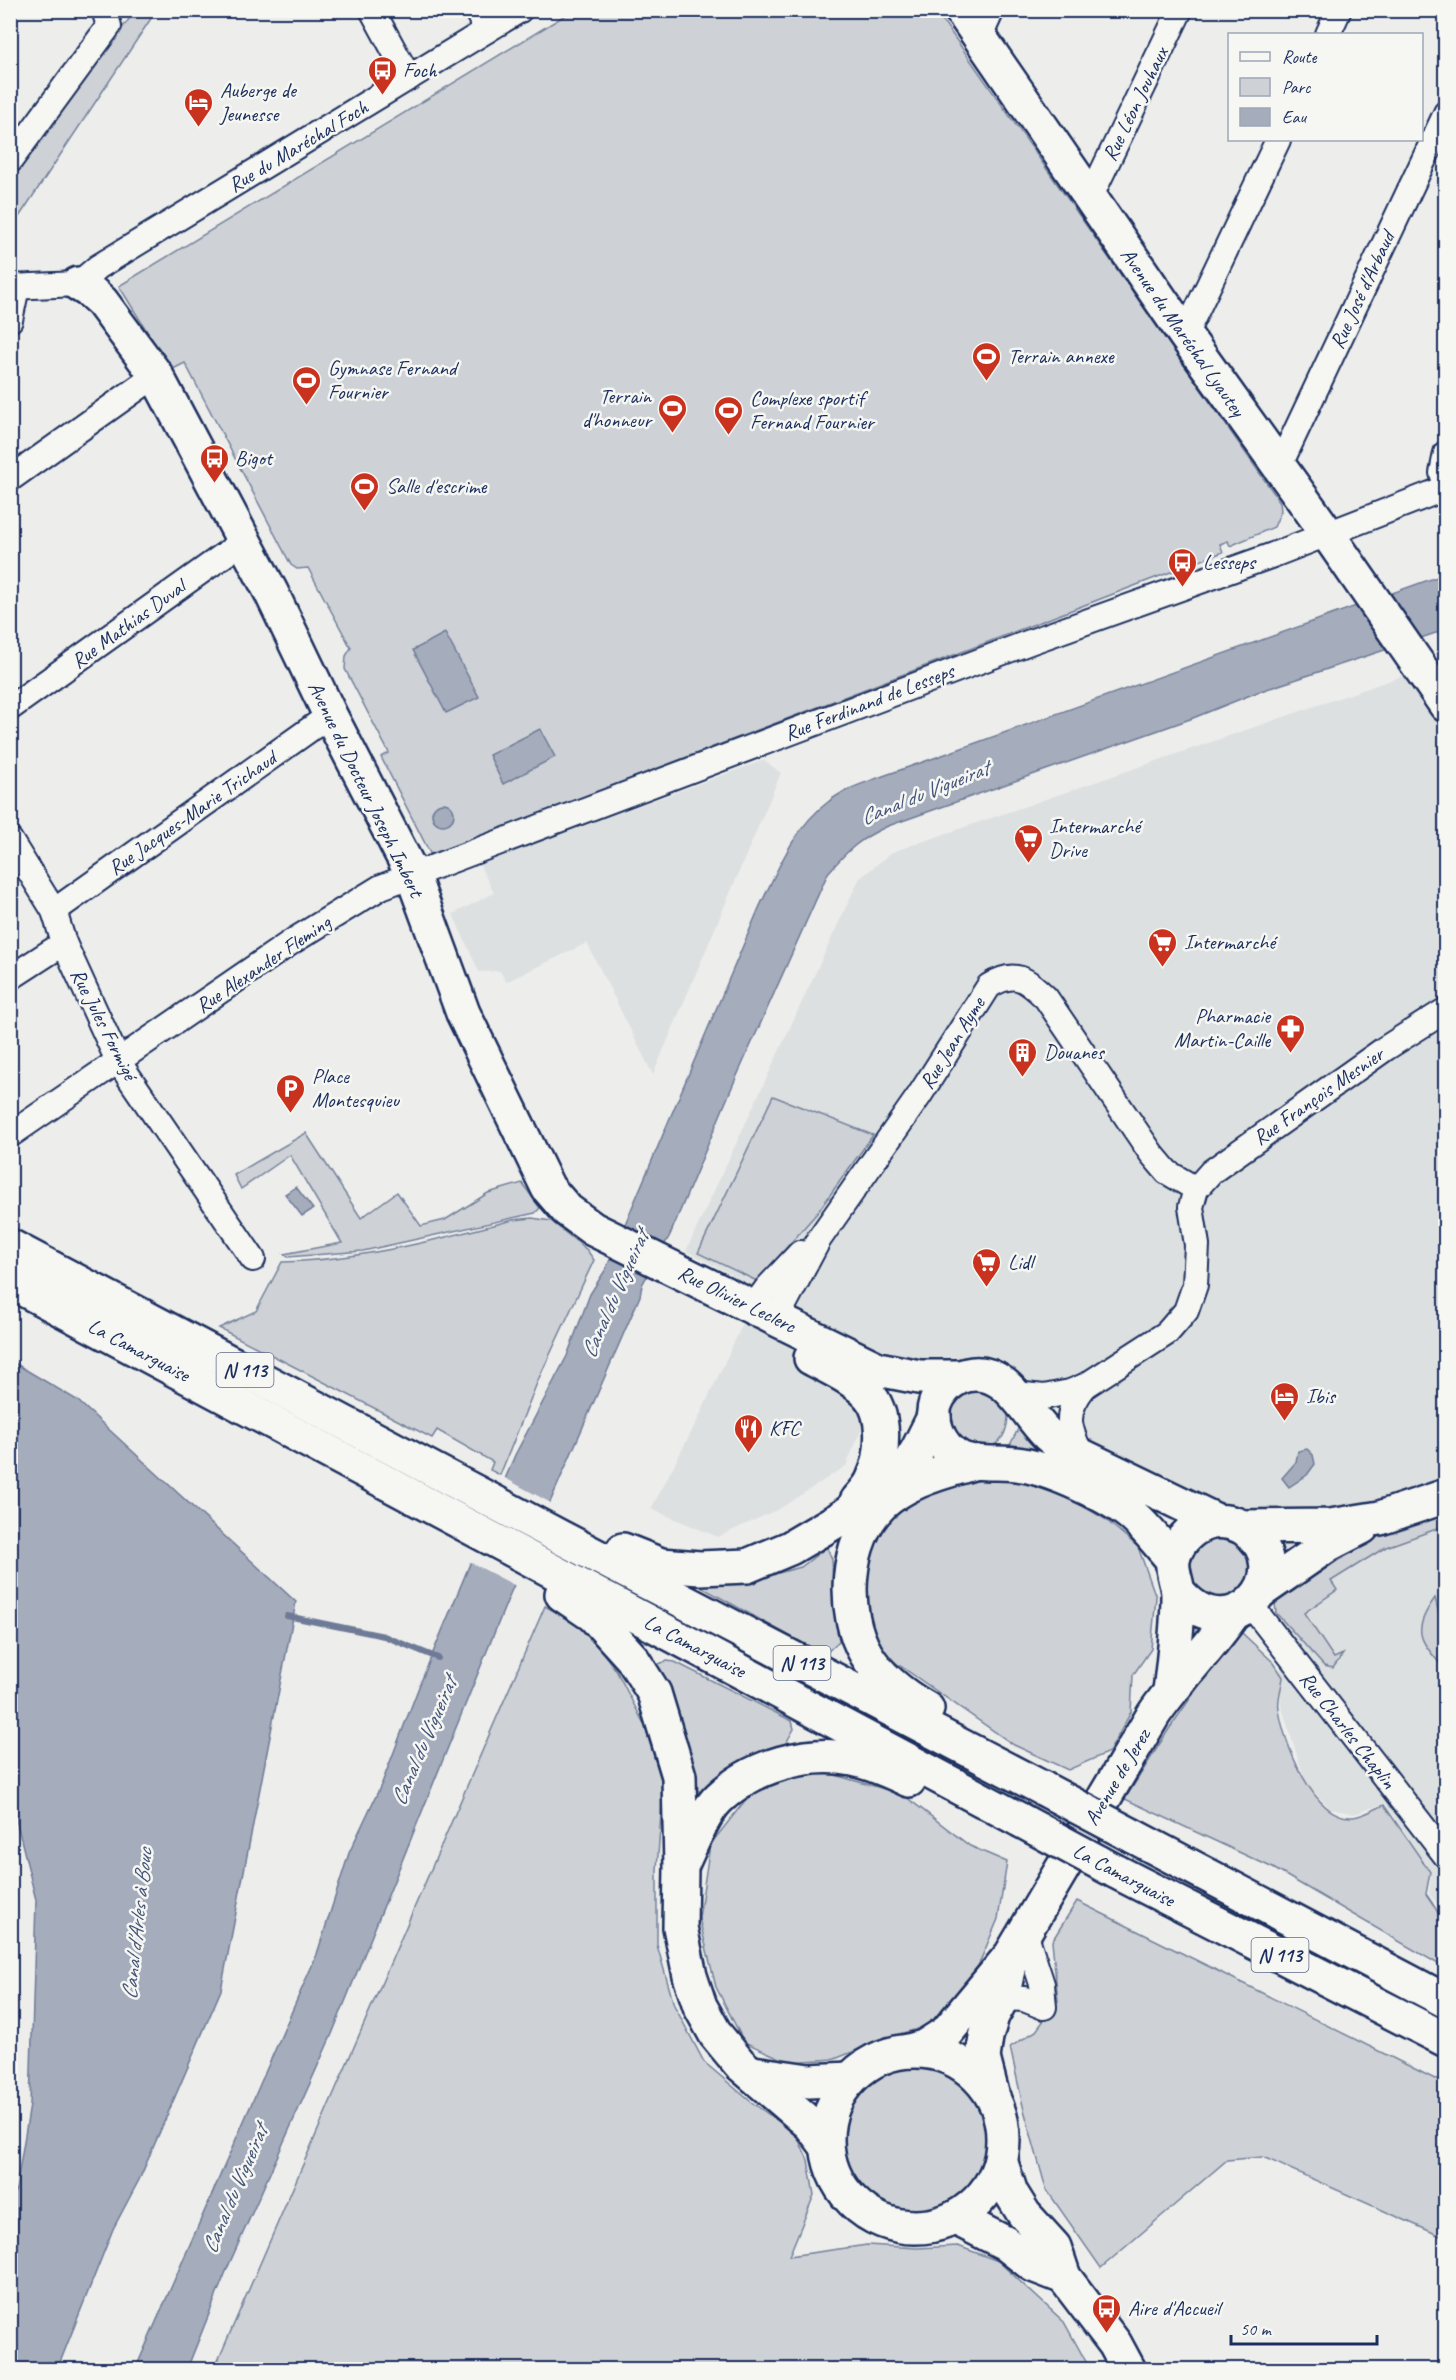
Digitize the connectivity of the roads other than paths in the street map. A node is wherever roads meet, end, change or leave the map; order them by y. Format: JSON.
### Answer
{"nodes":[{"id":1,"x":104,"y":10,"type":"edge"},
{"id":2,"x":372,"y":10,"type":"edge"},
{"id":3,"x":520,"y":10,"type":"edge"},
{"id":4,"x":961,"y":10,"type":"edge"},
{"id":5,"x":1180,"y":10,"type":"edge"},
{"id":6,"x":1339,"y":10,"type":"edge"},
{"id":7,"x":482,"y":20,"type":"edge"},
{"id":8,"x":986,"y":24,"type":"edge"},
{"id":9,"x":1328,"y":33,"type":"edge"},
{"id":10,"x":409,"y":78,"type":"junction"},
{"id":11,"x":1446,"y":113,"type":"edge"},
{"id":12,"x":1278,"y":141,"type":"edge"},
{"id":13,"x":10,"y":161,"type":"edge"},
{"id":14,"x":1090,"y":198,"type":"junction"},
{"id":15,"x":78,"y":284,"type":"junction"},
{"id":16,"x":14,"y":287,"type":"edge"},
{"id":17,"x":10,"y":320,"type":"edge"},
{"id":18,"x":1185,"y":335,"type":"junction"},
{"id":19,"x":156,"y":375,"type":"junction"},
{"id":20,"x":1446,"y":453,"type":"edge"},
{"id":21,"x":1279,"y":468,"type":"junction"},
{"id":22,"x":10,"y":479,"type":"edge"},
{"id":23,"x":1446,"y":486,"type":"edge"},
{"id":24,"x":1327,"y":533,"type":"junction"},
{"id":25,"x":244,"y":540,"type":"junction"},
{"id":26,"x":1446,"y":705,"type":"edge"},
{"id":27,"x":10,"y":708,"type":"edge"},
{"id":28,"x":330,"y":715,"type":"junction"},
{"id":29,"x":10,"y":840,"type":"edge"},
{"id":30,"x":412,"y":874,"type":"junction"},
{"id":31,"x":54,"y":911,"type":"junction"},
{"id":32,"x":64,"y":943,"type":"junction"},
{"id":33,"x":10,"y":978,"type":"edge"},
{"id":34,"x":1446,"y":1010,"type":"edge"},
{"id":35,"x":118,"y":1061,"type":"junction"},
{"id":36,"x":10,"y":1135,"type":"edge"},
{"id":37,"x":1196,"y":1189,"type":"junction"},
{"id":38,"x":10,"y":1246,"type":"edge"},
{"id":39,"x":254,"y":1259,"type":"dead end"},
{"id":40,"x":670,"y":1266,"type":"junction"},
{"id":41,"x":10,"y":1282,"type":"edge"},
{"id":42,"x":765,"y":1312,"type":"junction"},
{"id":43,"x":811,"y":1358,"type":"junction"},
{"id":44,"x":957,"y":1377,"type":"junction"},
{"id":45,"x":1085,"y":1386,"type":"junction"},
{"id":46,"x":1015,"y":1395,"type":"junction"},
{"id":47,"x":934,"y":1416,"type":"junction"},
{"id":48,"x":1083,"y":1456,"type":"junction"},
{"id":49,"x":976,"y":1462,"type":"junction"},
{"id":50,"x":1446,"y":1496,"type":"edge"},
{"id":51,"x":841,"y":1518,"type":"junction"},
{"id":52,"x":1380,"y":1518,"type":"junction"},
{"id":53,"x":1230,"y":1524,"type":"junction"},
{"id":54,"x":563,"y":1531,"type":"junction"},
{"id":55,"x":543,"y":1574,"type":"junction"},
{"id":56,"x":1176,"y":1575,"type":"junction"},
{"id":57,"x":1248,"y":1603,"type":"junction"},
{"id":58,"x":1170,"y":1691,"type":"junction"},
{"id":59,"x":1044,"y":1789,"type":"junction"},
{"id":60,"x":1020,"y":1820,"type":"junction"},
{"id":61,"x":1446,"y":1856,"type":"edge"},
{"id":62,"x":681,"y":1867,"type":"junction"},
{"id":63,"x":1018,"y":1944,"type":"junction"},
{"id":64,"x":1002,"y":1998,"type":"junction"},
{"id":65,"x":1446,"y":2001,"type":"edge"},
{"id":66,"x":1446,"y":2040,"type":"edge"},
{"id":67,"x":909,"y":2051,"type":"junction"},
{"id":68,"x":753,"y":2073,"type":"junction"},
{"id":69,"x":850,"y":2079,"type":"junction"},
{"id":70,"x":993,"y":2098,"type":"junction"},
{"id":71,"x":826,"y":2145,"type":"junction"},
{"id":72,"x":1001,"y":2163,"type":"junction"},
{"id":73,"x":957,"y":2218,"type":"junction"},
{"id":74,"x":1064,"y":2277,"type":"junction"},
{"id":75,"x":1129,"y":2370,"type":"edge"}],
"edges":[{"from":1,"to":13,"type":"street"},
{"from":2,"to":10,"type":"street"},
{"from":3,"to":7,"type":"street","name":"Rue du Maréchal Foch"},
{"from":4,"to":8,"type":"main road","name":"Avenue du Maréchal Lyautey"},
{"from":5,"to":14,"type":"street","name":"Rue Léon Jouhaux"},
{"from":6,"to":9,"type":"street"},
{"from":7,"to":10,"type":"street","name":"Rue du Maréchal Foch"},
{"from":8,"to":14,"type":"main road","name":"Avenue du Maréchal Lyautey"},
{"from":10,"to":15,"type":"street","name":"Rue du Maréchal Foch"},
{"from":11,"to":21,"type":"street","name":"Rue José d'Arbaud"},
{"from":12,"to":18,"type":"street"},
{"from":14,"to":18,"type":"main road","name":"Avenue du Maréchal Lyautey"},
{"from":15,"to":16,"type":"street"},
{"from":15,"to":19,"type":"main road","name":"Avenue du Docteur Joseph Imbert"},
{"from":16,"to":17,"type":"street"},
{"from":18,"to":21,"type":"main road","name":"Avenue du Maréchal Lyautey"},
{"from":19,"to":22,"type":"street"},
{"from":19,"to":25,"type":"main road","name":"Avenue du Docteur Joseph Imbert"},
{"from":20,"to":23,"type":"street"},
{"from":21,"to":24,"type":"main road","name":"Avenue du Maréchal Lyautey"},
{"from":23,"to":24,"type":"street","name":"Rue Ferdinand de Lesseps"},
{"from":24,"to":26,"type":"main road","name":"Avenue du Maréchal Lyautey"},
{"from":24,"to":30,"type":"street","name":"Rue Ferdinand de Lesseps"},
{"from":25,"to":27,"type":"street","name":"Rue Mathias Duval"},
{"from":25,"to":28,"type":"main road","name":"Avenue du Docteur Joseph Imbert"},
{"from":28,"to":30,"type":"main road","name":"Avenue du Docteur Joseph Imbert"},
{"from":28,"to":31,"type":"street","name":"Rue Jacques-Marie Trichaud"},
{"from":29,"to":31,"type":"street","name":"Rue Jules Formigé"},
{"from":30,"to":35,"type":"street","name":"Rue Alexander Fleming"},
{"from":30,"to":40,"type":"main road","name":"Avenue du Docteur Joseph Imbert"},
{"from":31,"to":32,"type":"street","name":"Rue Jules Formigé"},
{"from":32,"to":33,"type":"street"},
{"from":32,"to":35,"type":"street","name":"Rue Jules Formigé"},
{"from":34,"to":37,"type":"street","name":"Rue François Mesnier"},
{"from":35,"to":36,"type":"street","name":"Rue Alexander Fleming"},
{"from":35,"to":39,"type":"street","name":"Rue Jules Formigé"},
{"from":37,"to":42,"type":"street","name":"Rue Jean Ayme"},
{"from":37,"to":45,"type":"street"},
{"from":38,"to":54,"type":"main road","name":"La Camarguaise","number":"N 113"},
{"from":40,"to":42,"type":"main road","name":"Rue Olivier Leclerc"},
{"from":40,"to":43,"type":"main road","name":"Rue Olivier Leclerc"},
{"from":41,"to":55,"type":"main road","name":"La Camarguaise","number":"N 113"},
{"from":42,"to":44,"type":"main road","name":"Rue Olivier Leclerc"},
{"from":43,"to":47,"type":"main road","name":"Rue Olivier Leclerc"},
{"from":43,"to":51,"type":"main road"},
{"from":44,"to":46,"type":"main road","name":"Rue Olivier Leclerc"},
{"from":44,"to":47,"type":"main road"},
{"from":45,"to":46,"type":"street"},
{"from":45,"to":48,"type":"street"},
{"from":46,"to":48,"type":"main road","name":"Rue Olivier Leclerc"},
{"from":47,"to":49,"type":"main road","name":"Rue Olivier Leclerc"},
{"from":47,"to":51,"type":"main road"},
{"from":48,"to":53,"type":"main road","name":"Rue Olivier Leclerc"},
{"from":49,"to":56,"type":"main road","name":"Rue Olivier Leclerc"},
{"from":49,"to":59,"type":"main road"},
{"from":50,"to":52,"type":"main road"},
{"from":51,"to":54,"type":"main road"},
{"from":52,"to":53,"type":"main road"},
{"from":52,"to":57,"type":"main road"},
{"from":53,"to":56,"type":"main road"},
{"from":53,"to":57,"type":"main road"},
{"from":54,"to":59,"type":"main road","name":"La Camarguaise","number":"N 113"},
{"from":55,"to":60,"type":"main road","name":"La Camarguaise","number":"N 113"},
{"from":55,"to":62,"type":"main road"},
{"from":56,"to":57,"type":"main road"},
{"from":56,"to":58,"type":"main road"},
{"from":57,"to":58,"type":"main road"},
{"from":57,"to":61,"type":"street","name":"Rue Charles Chaplin"},
{"from":58,"to":63,"type":"main road","name":"Avenue de Jerez"},
{"from":59,"to":65,"type":"main road","name":"La Camarguaise","number":"N 113","bridge":true},
{"from":60,"to":62,"type":"main road"},
{"from":60,"to":66,"type":"main road","name":"La Camarguaise","number":"N 113","bridge":true},
{"from":62,"to":68,"type":"main road"},
{"from":63,"to":64,"type":"main road","name":"Avenue de Jerez"},
{"from":63,"to":64,"type":"street"},
{"from":63,"to":67,"type":"main road","name":"Avenue de Jerez"},
{"from":64,"to":70,"type":"main road","name":"Avenue de Jerez"},
{"from":67,"to":69,"type":"main road"},
{"from":67,"to":70,"type":"main road"},
{"from":68,"to":69,"type":"main road"},
{"from":68,"to":71,"type":"main road"},
{"from":69,"to":71,"type":"main road"},
{"from":70,"to":72,"type":"main road"},
{"from":71,"to":73,"type":"main road"},
{"from":72,"to":73,"type":"main road"},
{"from":72,"to":74,"type":"main road"},
{"from":73,"to":74,"type":"main road"},
{"from":74,"to":75,"type":"main road"}]}
